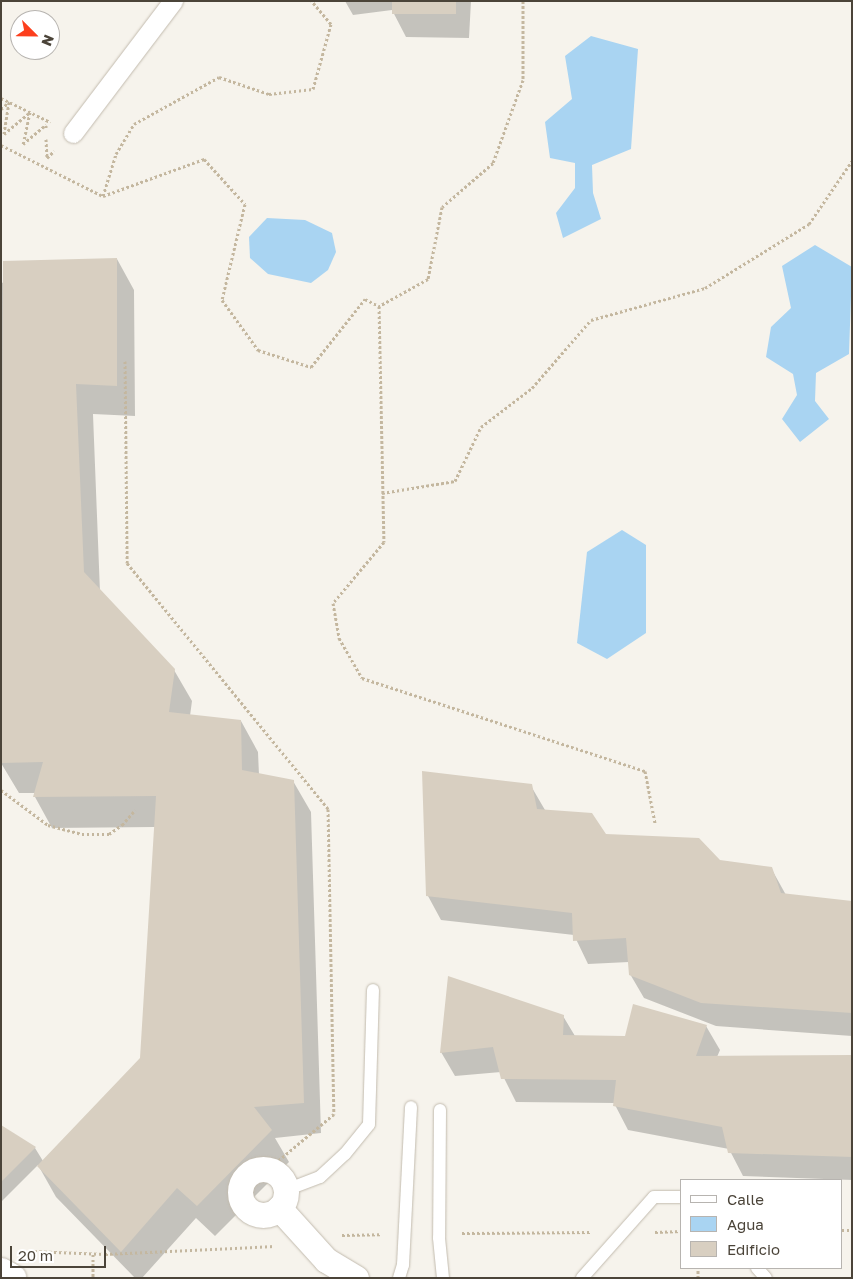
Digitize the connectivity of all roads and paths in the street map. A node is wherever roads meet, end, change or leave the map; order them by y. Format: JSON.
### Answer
{"nodes":[{"id":1,"x":173,"y":1,"type":"edge"},
{"id":2,"x":312,"y":1,"type":"edge"},
{"id":3,"x":523,"y":1,"type":"edge"},
{"id":4,"x":1,"y":98,"type":"edge"},
{"id":5,"x":9,"y":102,"type":"junction"},
{"id":6,"x":1,"y":108,"type":"edge"},
{"id":7,"x":30,"y":112,"type":"junction"},
{"id":8,"x":73,"y":133,"type":"junction"},
{"id":9,"x":1,"y":145,"type":"edge"},
{"id":10,"x":852,"y":161,"type":"edge"},
{"id":11,"x":103,"y":196,"type":"junction"},
{"id":12,"x":379,"y":306,"type":"junction"},
{"id":13,"x":126,"y":361,"type":"dead end"},
{"id":14,"x":382,"y":493,"type":"junction"},
{"id":15,"x":1,"y":790,"type":"edge"},
{"id":16,"x":135,"y":810,"type":"dead end"},
{"id":17,"x":655,"y":823,"type":"dead end"},
{"id":18,"x":373,"y":990,"type":"dead end"},
{"id":19,"x":411,"y":1107,"type":"dead end"},
{"id":20,"x":440,"y":1110,"type":"dead end"},
{"id":21,"x":267,"y":1170,"type":"junction"},
{"id":22,"x":680,"y":1197,"type":"edge"},
{"id":23,"x":282,"y":1199,"type":"junction"},
{"id":24,"x":93,"y":1254,"type":"dead end"},
{"id":25,"x":1,"y":1272,"type":"edge"},
{"id":26,"x":12,"y":1278,"type":"edge"},
{"id":27,"x":93,"y":1278,"type":"edge"},
{"id":28,"x":356,"y":1278,"type":"edge"},
{"id":29,"x":399,"y":1278,"type":"edge"},
{"id":30,"x":443,"y":1278,"type":"edge"},
{"id":31,"x":582,"y":1278,"type":"edge"}],
"edges":[{"from":1,"to":8,"type":"street"},
{"from":2,"to":11,"type":"path"},
{"from":3,"to":12,"type":"path"},
{"from":4,"to":5,"type":"path"},
{"from":5,"to":6,"type":"path"},
{"from":5,"to":7,"type":"path"},
{"from":5,"to":7,"type":"path"},
{"from":7,"to":8,"type":"path"},
{"from":7,"to":8,"type":"path"},
{"from":9,"to":11,"type":"path"},
{"from":10,"to":14,"type":"path"},
{"from":11,"to":12,"type":"path"},
{"from":12,"to":14,"type":"path"},
{"from":13,"to":21,"type":"path"},
{"from":14,"to":17,"type":"path"},
{"from":15,"to":16,"type":"path"},
{"from":18,"to":23,"type":"lane"},
{"from":19,"to":29,"type":"lane"},
{"from":20,"to":30,"type":"lane"},
{"from":21,"to":23,"type":"street"},
{"from":21,"to":23,"type":"street"},
{"from":22,"to":31,"type":"lane"},
{"from":23,"to":28,"type":"street"},
{"from":24,"to":27,"type":"path"},
{"from":25,"to":26,"type":"street"}]}
